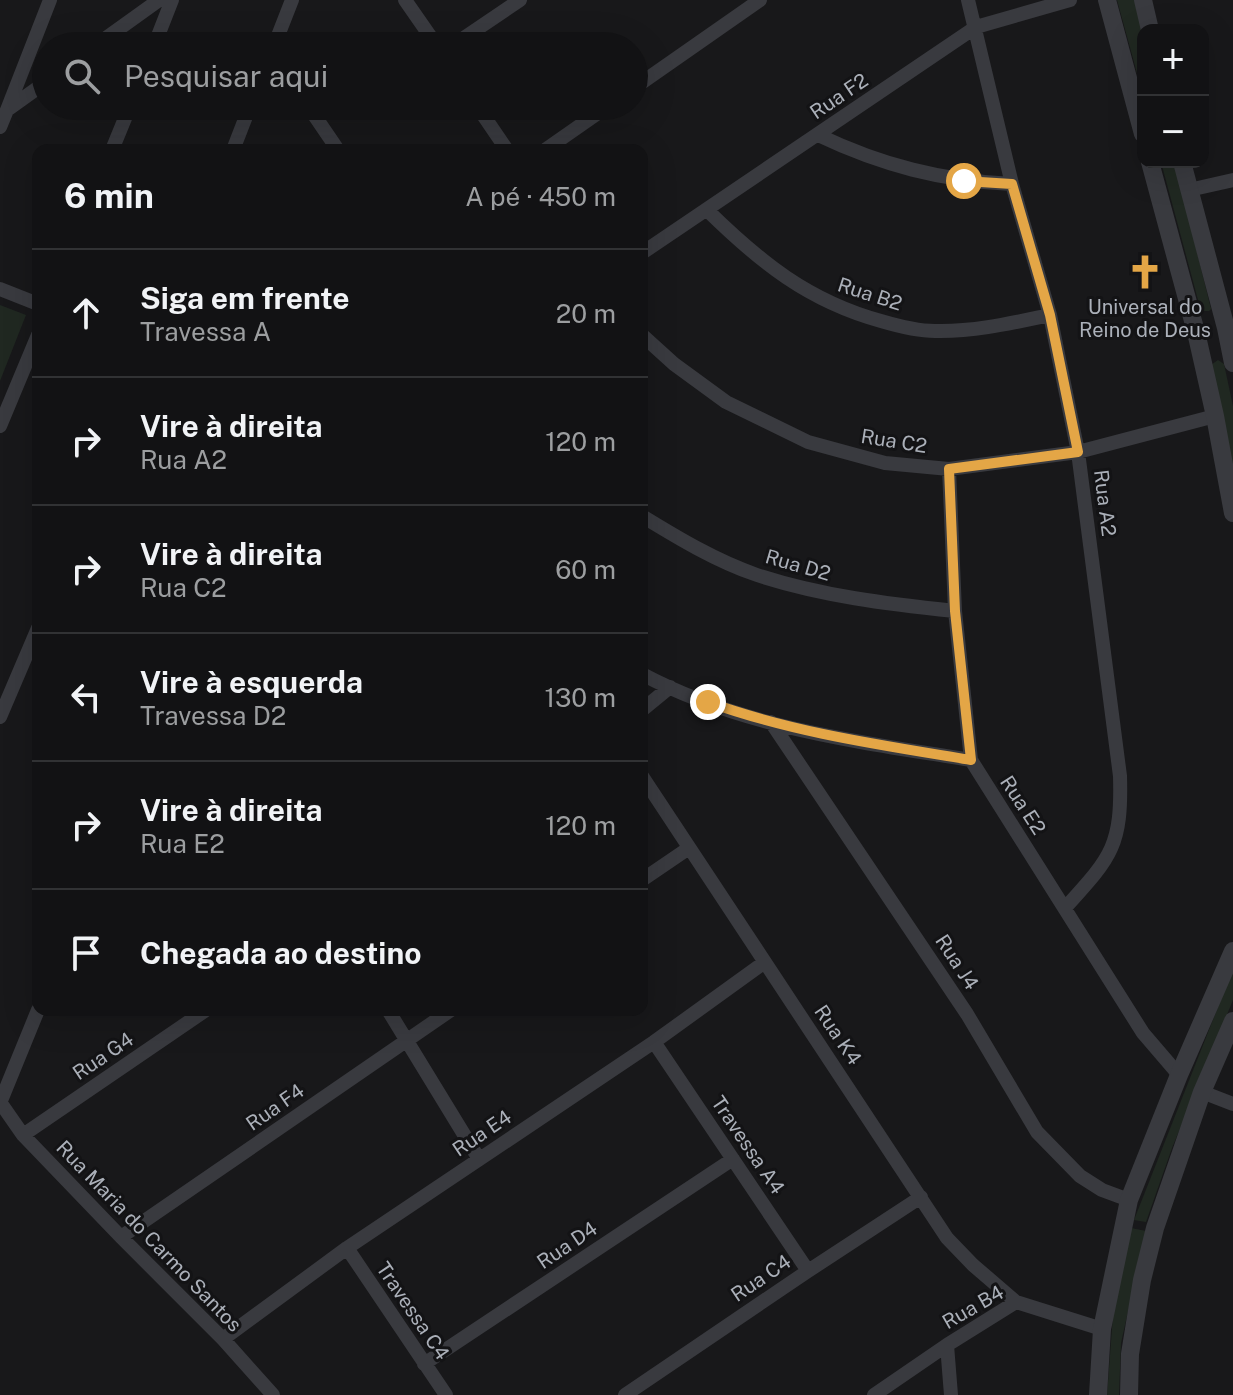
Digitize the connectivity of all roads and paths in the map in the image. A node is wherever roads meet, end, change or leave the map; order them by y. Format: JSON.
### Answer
{"nodes":[{"id":1,"x":50,"y":0,"type":"edge"},
{"id":2,"x":159,"y":0,"type":"edge"},
{"id":3,"x":172,"y":0,"type":"edge"},
{"id":4,"x":292,"y":0,"type":"edge"},
{"id":5,"x":405,"y":0,"type":"edge"},
{"id":6,"x":520,"y":0,"type":"edge"},
{"id":7,"x":760,"y":0,"type":"edge"},
{"id":8,"x":968,"y":0,"type":"edge"},
{"id":9,"x":1070,"y":0,"type":"edge"},
{"id":10,"x":1107,"y":0,"type":"edge"},
{"id":11,"x":1143,"y":0,"type":"edge"},
{"id":12,"x":1149,"y":24,"type":"edge"},
{"id":13,"x":976,"y":27,"type":"junction"},
{"id":14,"x":37,"y":32,"type":"edge"},
{"id":15,"x":114,"y":32,"type":"edge"},
{"id":16,"x":159,"y":32,"type":"edge"},
{"id":17,"x":279,"y":32,"type":"edge"},
{"id":18,"x":427,"y":32,"type":"edge"},
{"id":19,"x":473,"y":32,"type":"edge"},
{"id":20,"x":32,"y":46,"type":"edge"},
{"id":21,"x":648,"y":78,"type":"edge"},
{"id":22,"x":32,"y":92,"type":"edge"},
{"id":23,"x":7,"y":110,"type":"junction"},
{"id":24,"x":1137,"y":112,"type":"edge"},
{"id":25,"x":124,"y":120,"type":"edge"},
{"id":26,"x":245,"y":120,"type":"edge"},
{"id":27,"x":318,"y":120,"type":"edge"},
{"id":28,"x":487,"y":120,"type":"edge"},
{"id":29,"x":588,"y":120,"type":"edge"},
{"id":30,"x":0,"y":127,"type":"edge"},
{"id":31,"x":818,"y":135,"type":"junction"},
{"id":32,"x":114,"y":144,"type":"edge"},
{"id":33,"x":235,"y":144,"type":"edge"},
{"id":34,"x":334,"y":144,"type":"edge"},
{"id":35,"x":503,"y":144,"type":"edge"},
{"id":36,"x":554,"y":144,"type":"edge"},
{"id":37,"x":1152,"y":168,"type":"edge"},
{"id":38,"x":1184,"y":168,"type":"edge"},
{"id":39,"x":1233,"y":180,"type":"edge"},
{"id":40,"x":1012,"y":184,"type":"junction"},
{"id":41,"x":1189,"y":190,"type":"junction"},
{"id":42,"x":707,"y":210,"type":"junction"},
{"id":43,"x":648,"y":249,"type":"edge"},
{"id":44,"x":0,"y":289,"type":"edge"},
{"id":45,"x":32,"y":302,"type":"edge"},
{"id":46,"x":1050,"y":315,"type":"junction"},
{"id":47,"x":1230,"y":327,"type":"edge"},
{"id":48,"x":1197,"y":336,"type":"junction"},
{"id":49,"x":648,"y":340,"type":"edge"},
{"id":50,"x":32,"y":351,"type":"edge"},
{"id":51,"x":1233,"y":363,"type":"edge"},
{"id":52,"x":1215,"y":416,"type":"junction"},
{"id":53,"x":0,"y":426,"type":"edge"},
{"id":54,"x":1078,"y":452,"type":"junction"},
{"id":55,"x":949,"y":469,"type":"junction"},
{"id":56,"x":1233,"y":513,"type":"edge"},
{"id":57,"x":648,"y":519,"type":"edge"},
{"id":58,"x":955,"y":611,"type":"junction"},
{"id":59,"x":32,"y":642,"type":"edge"},
{"id":60,"x":648,"y":677,"type":"edge"},
{"id":61,"x":670,"y":687,"type":"junction"},
{"id":62,"x":648,"y":705,"type":"edge"},
{"id":63,"x":0,"y":717,"type":"edge"},
{"id":64,"x":771,"y":722,"type":"junction"},
{"id":65,"x":971,"y":760,"type":"junction"},
{"id":66,"x":648,"y":785,"type":"edge"},
{"id":67,"x":689,"y":848,"type":"junction"},
{"id":68,"x":648,"y":876,"type":"edge"},
{"id":69,"x":1065,"y":908,"type":"junction"},
{"id":70,"x":1233,"y":951,"type":"edge"},
{"id":71,"x":765,"y":962,"type":"junction"},
{"id":72,"x":36,"y":1016,"type":"edge"},
{"id":73,"x":197,"y":1016,"type":"edge"},
{"id":74,"x":392,"y":1016,"type":"edge"},
{"id":75,"x":442,"y":1016,"type":"edge"},
{"id":76,"x":1233,"y":1021,"type":"edge"},
{"id":77,"x":407,"y":1040,"type":"junction"},
{"id":78,"x":654,"y":1042,"type":"junction"},
{"id":79,"x":1179,"y":1075,"type":"junction"},
{"id":80,"x":1202,"y":1092,"type":"junction"},
{"id":81,"x":0,"y":1103,"type":"edge"},
{"id":82,"x":1233,"y":1104,"type":"edge"},
{"id":83,"x":23,"y":1135,"type":"junction"},
{"id":84,"x":479,"y":1159,"type":"junction"},
{"id":85,"x":733,"y":1159,"type":"junction"},
{"id":86,"x":921,"y":1197,"type":"junction"},
{"id":87,"x":1129,"y":1200,"type":"junction"},
{"id":88,"x":1125,"y":1220,"type":"junction"},
{"id":89,"x":1155,"y":1228,"type":"junction"},
{"id":90,"x":121,"y":1237,"type":"junction"},
{"id":91,"x":347,"y":1248,"type":"junction"},
{"id":92,"x":808,"y":1271,"type":"junction"},
{"id":93,"x":1016,"y":1302,"type":"junction"},
{"id":94,"x":1102,"y":1329,"type":"junction"},
{"id":95,"x":223,"y":1339,"type":"junction"},
{"id":96,"x":947,"y":1345,"type":"junction"},
{"id":97,"x":424,"y":1364,"type":"junction"},
{"id":98,"x":273,"y":1395,"type":"edge"},
{"id":99,"x":446,"y":1395,"type":"edge"},
{"id":100,"x":625,"y":1395,"type":"edge"},
{"id":101,"x":874,"y":1395,"type":"edge"},
{"id":102,"x":951,"y":1395,"type":"edge"},
{"id":103,"x":1098,"y":1395,"type":"edge"},
{"id":104,"x":1129,"y":1395,"type":"edge"}],
"edges":[{"from":1,"to":14,"type":"street"},
{"from":2,"to":15,"type":"street"},
{"from":3,"to":16,"type":"street"},
{"from":4,"to":17,"type":"street"},
{"from":5,"to":18,"type":"street"},
{"from":6,"to":19,"type":"street"},
{"from":7,"to":21,"type":"street"},
{"from":8,"to":13,"type":"street","name":"Rua A2"},
{"from":9,"to":13,"type":"street","name":"Rua F2"},
{"from":10,"to":24,"type":"street"},
{"from":11,"to":12,"type":"street"},
{"from":13,"to":31,"type":"street","name":"Rua F2"},
{"from":13,"to":40,"type":"street","name":"Rua A2"},
{"from":20,"to":23,"type":"street"},
{"from":22,"to":23,"type":"street"},
{"from":23,"to":30,"type":"street"},
{"from":25,"to":32,"type":"street"},
{"from":26,"to":33,"type":"street"},
{"from":27,"to":34,"type":"street"},
{"from":28,"to":35,"type":"street"},
{"from":29,"to":36,"type":"street"},
{"from":31,"to":40,"type":"street"},
{"from":31,"to":42,"type":"street","name":"Rua F2"},
{"from":37,"to":48,"type":"street"},
{"from":38,"to":41,"type":"street"},
{"from":39,"to":41,"type":"street"},
{"from":40,"to":46,"type":"street","name":"Rua A2"},
{"from":41,"to":47,"type":"street"},
{"from":42,"to":43,"type":"street","name":"Rua F2"},
{"from":42,"to":46,"type":"street","name":"Rua B2"},
{"from":44,"to":45,"type":"street"},
{"from":46,"to":54,"type":"street","name":"Rua A2"},
{"from":47,"to":48,"type":"street"},
{"from":47,"to":51,"type":"street"},
{"from":48,"to":52,"type":"street"},
{"from":49,"to":55,"type":"street","name":"Rua C2"},
{"from":50,"to":53,"type":"street"},
{"from":52,"to":54,"type":"street","name":"Rua C2"},
{"from":52,"to":56,"type":"street"},
{"from":54,"to":55,"type":"street","name":"Rua C2"},
{"from":54,"to":69,"type":"street","name":"Rua A2"},
{"from":55,"to":58,"type":"street"},
{"from":57,"to":58,"type":"street","name":"Rua D2"},
{"from":58,"to":65,"type":"street"},
{"from":59,"to":63,"type":"street"},
{"from":60,"to":61,"type":"street"},
{"from":61,"to":62,"type":"street"},
{"from":61,"to":64,"type":"street"},
{"from":64,"to":65,"type":"street"},
{"from":64,"to":87,"type":"street","name":"Rua J4"},
{"from":65,"to":69,"type":"street","name":"Rua E2"},
{"from":66,"to":67,"type":"street","name":"Rua K4"},
{"from":67,"to":68,"type":"street"},
{"from":67,"to":71,"type":"street","name":"Rua K4"},
{"from":69,"to":79,"type":"street","name":"Rua E2"},
{"from":70,"to":79,"type":"street"},
{"from":71,"to":78,"type":"street","name":"Rua E4"},
{"from":71,"to":86,"type":"street","name":"Rua K4"},
{"from":72,"to":81,"type":"street"},
{"from":73,"to":83,"type":"street","name":"Rua G4"},
{"from":74,"to":77,"type":"street"},
{"from":75,"to":77,"type":"street","name":"Rua F4"},
{"from":76,"to":80,"type":"street"},
{"from":77,"to":84,"type":"street"},
{"from":77,"to":90,"type":"street","name":"Rua F4"},
{"from":78,"to":84,"type":"street","name":"Rua E4"},
{"from":78,"to":85,"type":"street","name":"Travessa A4"},
{"from":79,"to":87,"type":"street"},
{"from":80,"to":82,"type":"street"},
{"from":80,"to":89,"type":"street"},
{"from":81,"to":83,"type":"street","name":"Rua Maria do Carmo Santos"},
{"from":83,"to":90,"type":"street","name":"Rua Maria do Carmo Santos"},
{"from":84,"to":91,"type":"street","name":"Rua E4"},
{"from":85,"to":92,"type":"street","name":"Travessa A4"},
{"from":85,"to":97,"type":"street","name":"Rua D4"},
{"from":86,"to":92,"type":"street","name":"Rua C4"},
{"from":86,"to":93,"type":"street","name":"Rua K4"},
{"from":87,"to":88,"type":"street"},
{"from":88,"to":89,"type":"street"},
{"from":88,"to":94,"type":"street"},
{"from":89,"to":104,"type":"street"},
{"from":90,"to":95,"type":"street","name":"Rua Maria do Carmo Santos"},
{"from":91,"to":95,"type":"street","name":"Rua E4"},
{"from":91,"to":97,"type":"street","name":"Travessa C4"},
{"from":92,"to":100,"type":"street","name":"Rua C4"},
{"from":93,"to":94,"type":"street","name":"Rua B4"},
{"from":93,"to":96,"type":"street","name":"Rua B4"},
{"from":94,"to":103,"type":"street"},
{"from":95,"to":98,"type":"street","name":"Rua Maria do Carmo Santos"},
{"from":96,"to":101,"type":"street","name":"Rua B4"},
{"from":96,"to":102,"type":"street"},
{"from":97,"to":99,"type":"street","name":"Travessa C4"}]}
